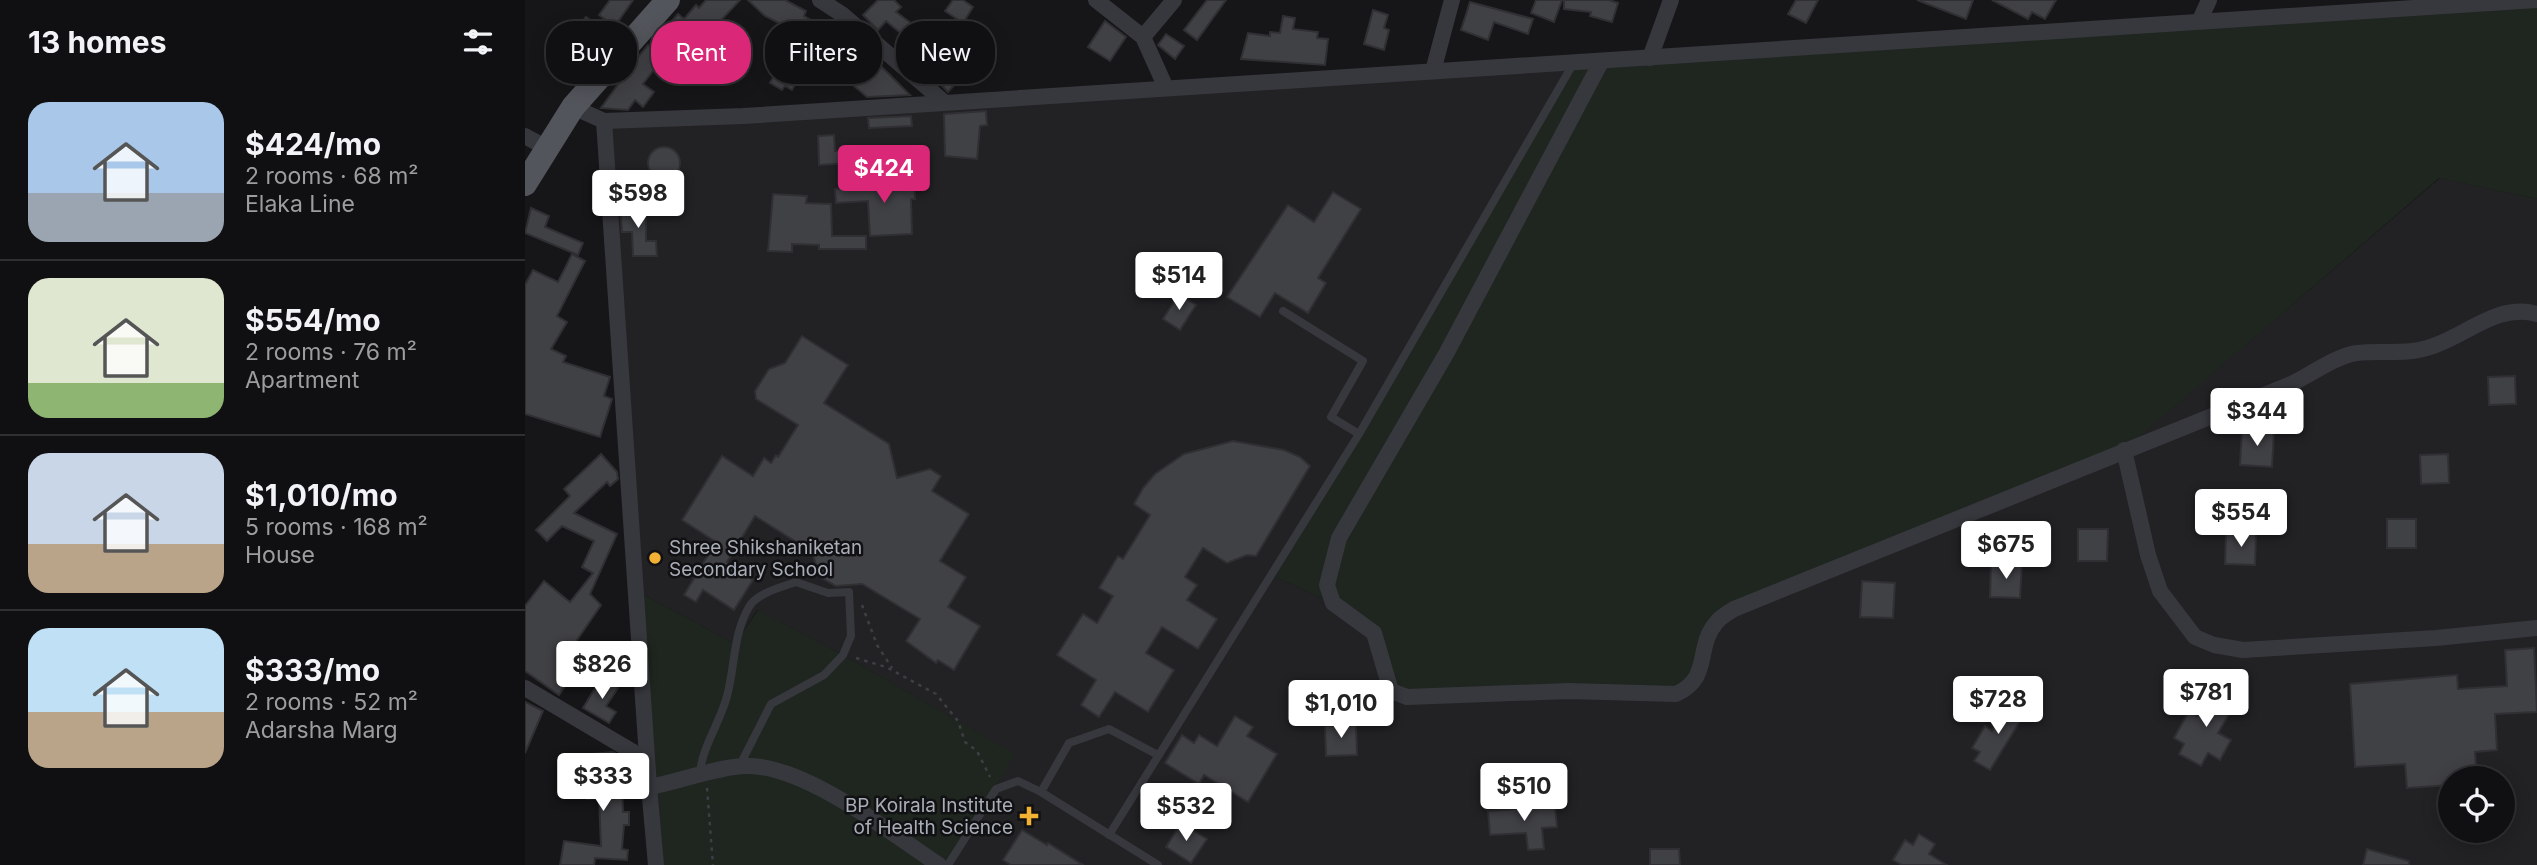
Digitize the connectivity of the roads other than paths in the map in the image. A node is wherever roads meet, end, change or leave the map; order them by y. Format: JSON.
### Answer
{"nodes":[{"id":1,"x":668,"y":0,"type":"edge"},
{"id":2,"x":821,"y":0,"type":"edge"},
{"id":3,"x":1095,"y":0,"type":"edge"},
{"id":4,"x":1174,"y":0,"type":"edge"},
{"id":5,"x":1453,"y":0,"type":"edge"},
{"id":6,"x":1671,"y":0,"type":"edge"},
{"id":7,"x":2209,"y":0,"type":"edge"},
{"id":8,"x":2537,"y":0,"type":"edge"},
{"id":9,"x":2200,"y":20,"type":"junction"},
{"id":10,"x":1143,"y":37,"type":"junction"},
{"id":11,"x":1650,"y":58,"type":"junction"},
{"id":12,"x":1601,"y":62,"type":"junction"},
{"id":13,"x":1573,"y":65,"type":"junction"},
{"id":14,"x":1433,"y":71,"type":"junction"},
{"id":15,"x":1166,"y":88,"type":"junction"},
{"id":16,"x":944,"y":102,"type":"junction"},
{"id":17,"x":573,"y":107,"type":"junction"},
{"id":18,"x":604,"y":121,"type":"junction"},
{"id":19,"x":535,"y":142,"type":"edge"},
{"id":20,"x":525,"y":184,"type":"edge"},
{"id":21,"x":1283,"y":312,"type":"dead end"},
{"id":22,"x":2537,"y":314,"type":"edge"},
{"id":23,"x":1359,"y":434,"type":"junction"},
{"id":24,"x":2124,"y":450,"type":"junction"},
{"id":25,"x":2537,"y":628,"type":"edge"},
{"id":26,"x":525,"y":688,"type":"edge"},
{"id":27,"x":1156,"y":754,"type":"junction"},
{"id":28,"x":746,"y":766,"type":"junction"},
{"id":29,"x":706,"y":773,"type":"junction"},
{"id":30,"x":649,"y":787,"type":"junction"},
{"id":31,"x":1041,"y":792,"type":"junction"},
{"id":32,"x":1109,"y":835,"type":"junction"},
{"id":33,"x":656,"y":865,"type":"edge"},
{"id":34,"x":939,"y":865,"type":"edge"},
{"id":35,"x":948,"y":865,"type":"edge"},
{"id":36,"x":1158,"y":865,"type":"edge"}],
"edges":[{"from":1,"to":17,"type":"main road"},
{"from":2,"to":16,"type":"street"},
{"from":3,"to":10,"type":"street"},
{"from":4,"to":10,"type":"street"},
{"from":5,"to":14,"type":"street"},
{"from":6,"to":11,"type":"street"},
{"from":7,"to":9,"type":"street"},
{"from":8,"to":9,"type":"street"},
{"from":9,"to":11,"type":"street"},
{"from":10,"to":15,"type":"street"},
{"from":11,"to":12,"type":"street"},
{"from":12,"to":13,"type":"street"},
{"from":12,"to":24,"type":"street"},
{"from":13,"to":14,"type":"street"},
{"from":13,"to":23,"type":"lane"},
{"from":14,"to":15,"type":"street"},
{"from":15,"to":16,"type":"street"},
{"from":16,"to":18,"type":"street"},
{"from":17,"to":18,"type":"street"},
{"from":17,"to":19,"type":"main road"},
{"from":18,"to":30,"type":"street"},
{"from":19,"to":20,"type":"main road"},
{"from":21,"to":23,"type":"lane"},
{"from":22,"to":24,"type":"street"},
{"from":23,"to":27,"type":"lane"},
{"from":24,"to":25,"type":"street"},
{"from":26,"to":30,"type":"street"},
{"from":27,"to":31,"type":"lane"},
{"from":27,"to":32,"type":"lane"},
{"from":28,"to":29,"type":"street"},
{"from":28,"to":29,"type":"lane"},
{"from":28,"to":34,"type":"street"},
{"from":29,"to":30,"type":"street"},
{"from":30,"to":33,"type":"street"},
{"from":31,"to":32,"type":"lane"},
{"from":31,"to":35,"type":"lane"},
{"from":32,"to":36,"type":"lane"}]}
